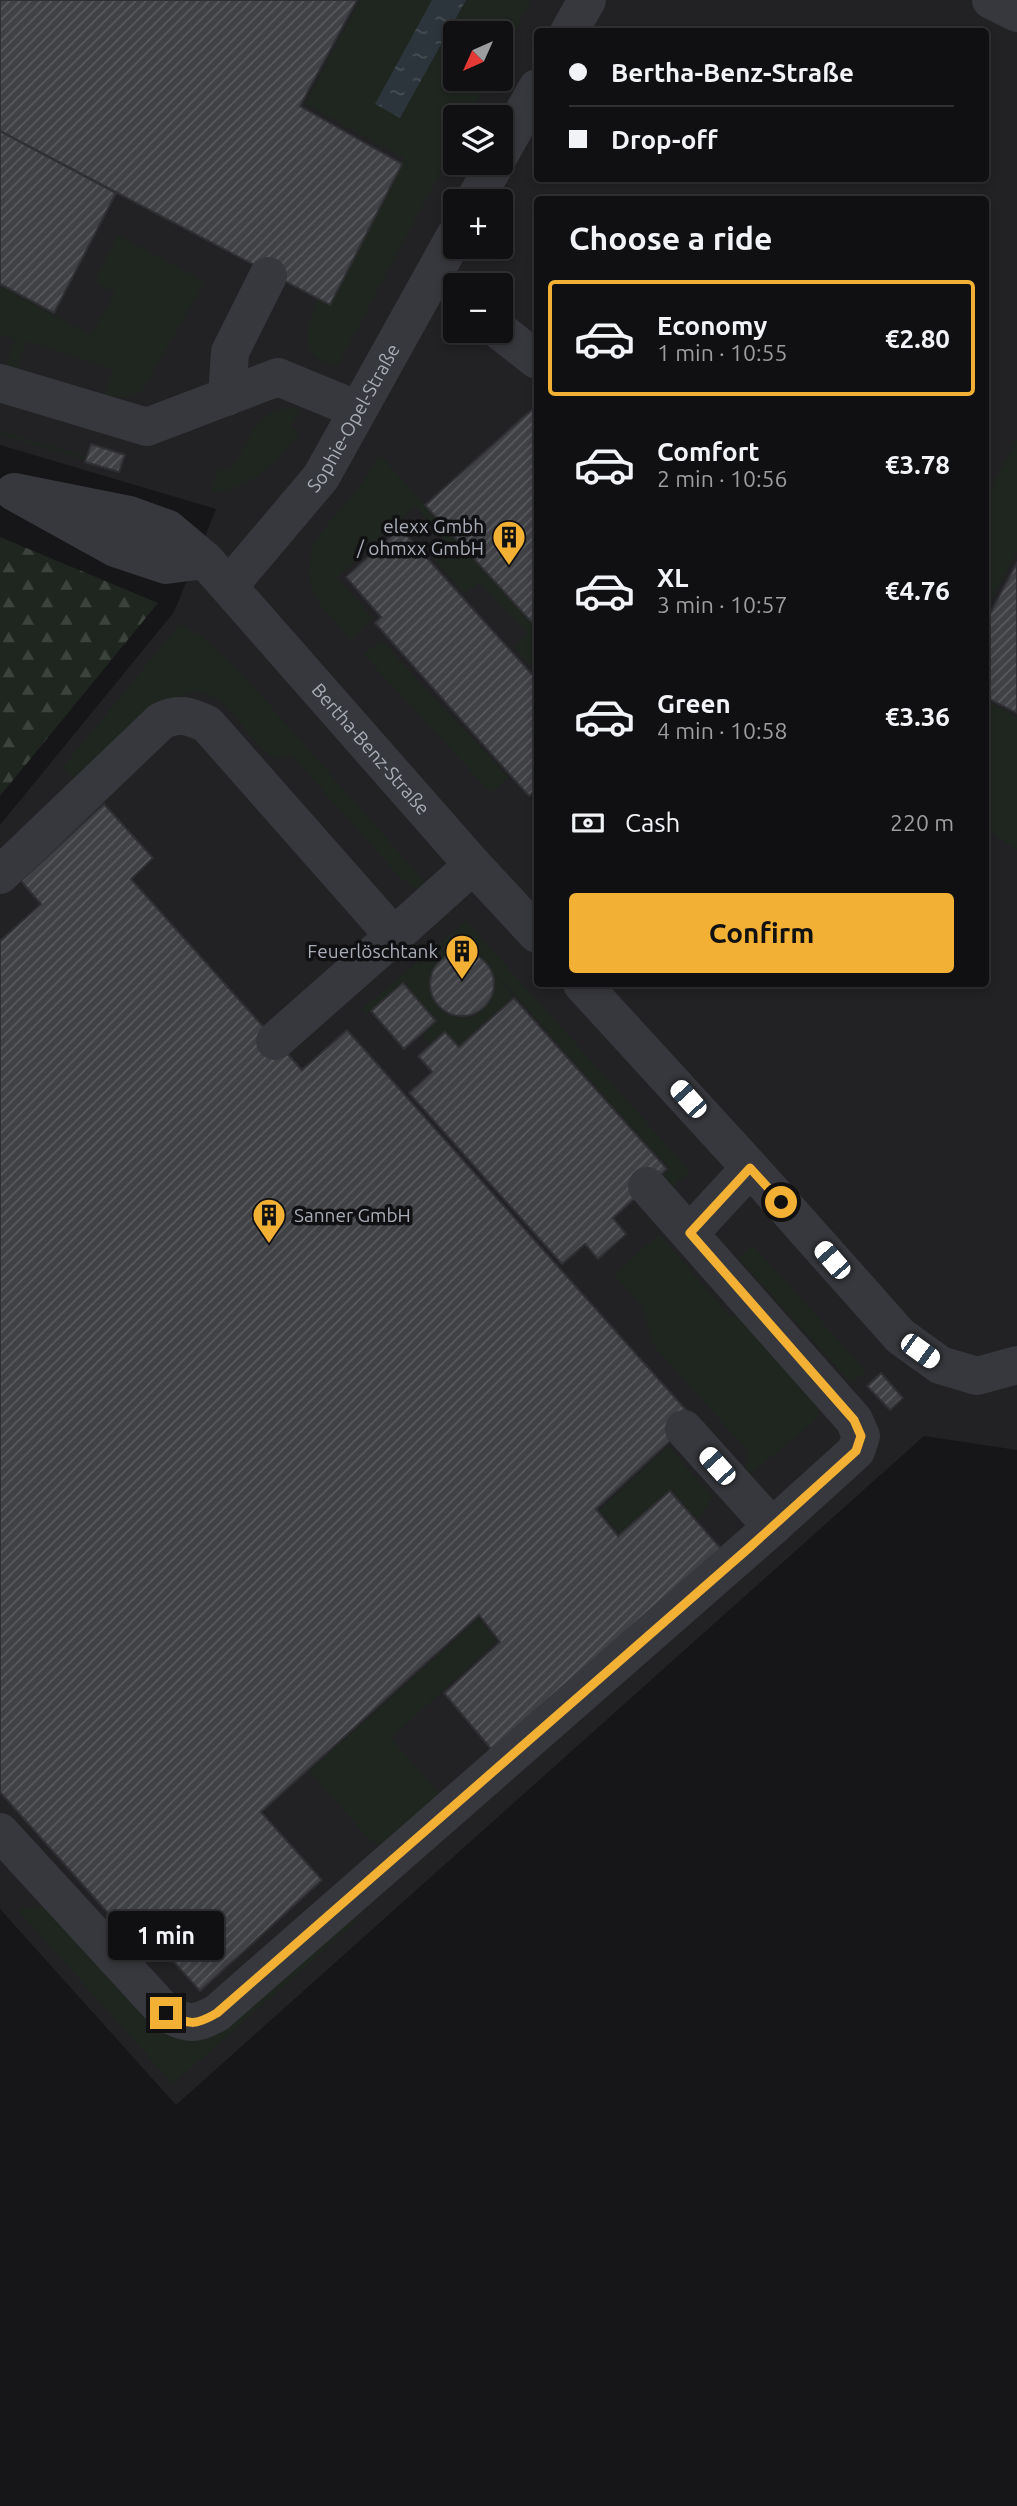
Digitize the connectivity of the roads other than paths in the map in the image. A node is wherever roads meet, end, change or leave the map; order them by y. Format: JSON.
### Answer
{"nodes":[{"id":1,"x":587,"y":0,"type":"edge"},
{"id":2,"x":571,"y":28,"type":"edge"},
{"id":3,"x":534,"y":93,"type":"edge"},
{"id":4,"x":513,"y":131,"type":"edge"},
{"id":5,"x":268,"y":276,"type":"dead end"},
{"id":6,"x":443,"y":287,"type":"edge"},
{"id":7,"x":513,"y":341,"type":"edge"},
{"id":8,"x":534,"y":358,"type":"edge"},
{"id":9,"x":0,"y":383,"type":"edge"},
{"id":10,"x":227,"y":397,"type":"junction"},
{"id":11,"x":358,"y":410,"type":"junction"},
{"id":12,"x":7,"y":491,"type":"edge"},
{"id":13,"x":217,"y":573,"type":"junction"},
{"id":14,"x":19,"y":865,"type":"edge"},
{"id":15,"x":473,"y":865,"type":"junction"},
{"id":16,"x":534,"y":931,"type":"edge"},
{"id":17,"x":394,"y":936,"type":"junction"},
{"id":18,"x":585,"y":987,"type":"edge"},
{"id":19,"x":275,"y":1041,"type":"dead end"},
{"id":20,"x":757,"y":1176,"type":"junction"},
{"id":21,"x":648,"y":1186,"type":"dead end"},
{"id":22,"x":696,"y":1240,"type":"junction"},
{"id":23,"x":1017,"y":1365,"type":"edge"},
{"id":24,"x":684,"y":1429,"type":"dead end"},
{"id":25,"x":772,"y":1527,"type":"junction"},
{"id":26,"x":0,"y":1832,"type":"edge"}],
"edges":[{"from":1,"to":2,"type":"street"},
{"from":3,"to":4,"type":"street"},
{"from":5,"to":10,"type":"street"},
{"from":6,"to":11,"type":"street","name":"Sophie-Opel-Straße"},
{"from":7,"to":8,"type":"street"},
{"from":9,"to":10,"type":"street"},
{"from":10,"to":11,"type":"street"},
{"from":11,"to":13,"type":"street","name":"Sophie-Opel-Straße"},
{"from":12,"to":13,"type":"street","name":"Bertha-Benz-Straße"},
{"from":13,"to":15,"type":"street","name":"Bertha-Benz-Straße"},
{"from":14,"to":17,"type":"street"},
{"from":15,"to":16,"type":"street","name":"Bertha-Benz-Straße"},
{"from":15,"to":17,"type":"street"},
{"from":17,"to":19,"type":"street"},
{"from":18,"to":20,"type":"street"},
{"from":20,"to":22,"type":"street"},
{"from":20,"to":23,"type":"street"},
{"from":21,"to":22,"type":"street"},
{"from":22,"to":25,"type":"street"},
{"from":24,"to":25,"type":"street"},
{"from":25,"to":26,"type":"street"}]}
